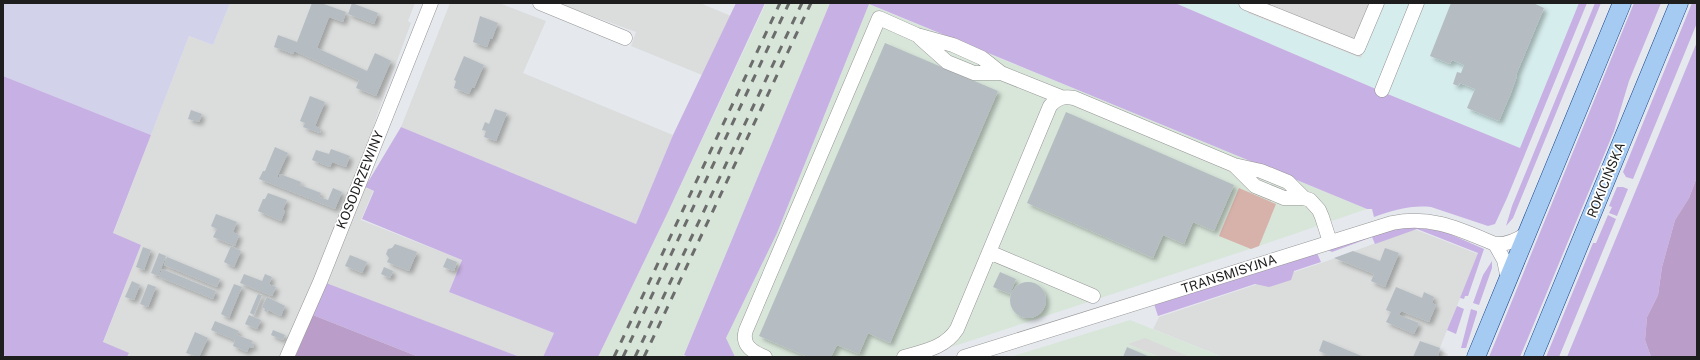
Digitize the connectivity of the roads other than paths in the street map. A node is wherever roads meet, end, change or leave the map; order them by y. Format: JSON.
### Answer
{"nodes":[{"id":1,"x":431,"y":3,"type":"edge"},
{"id":2,"x":540,"y":3,"type":"edge"},
{"id":3,"x":1246,"y":3,"type":"edge"},
{"id":4,"x":1377,"y":3,"type":"edge"},
{"id":5,"x":1415,"y":3,"type":"edge"},
{"id":6,"x":1622,"y":3,"type":"edge"},
{"id":7,"x":1679,"y":3,"type":"edge"},
{"id":8,"x":625,"y":38,"type":"dead end"},
{"id":9,"x":1382,"y":90,"type":"dead end"},
{"id":10,"x":1061,"y":97,"type":"junction"},
{"id":11,"x":1526,"y":234,"type":"junction"},
{"id":12,"x":1330,"y":242,"type":"junction"},
{"id":13,"x":1495,"y":244,"type":"junction"},
{"id":14,"x":989,"y":252,"type":"junction"},
{"id":15,"x":1508,"y":279,"type":"junction"},
{"id":16,"x":1093,"y":296,"type":"dead end"},
{"id":17,"x":287,"y":357,"type":"edge"},
{"id":18,"x":765,"y":357,"type":"edge"},
{"id":19,"x":904,"y":357,"type":"edge"},
{"id":20,"x":964,"y":357,"type":"edge"},
{"id":21,"x":1476,"y":357,"type":"edge"},
{"id":22,"x":1533,"y":357,"type":"edge"}],
"edges":[{"from":1,"to":17,"type":"street","name":"KOSODRZEWINY"},
{"from":2,"to":8,"type":"street"},
{"from":3,"to":4,"type":"street"},
{"from":5,"to":9,"type":"street"},
{"from":6,"to":11,"type":"main road"},
{"from":7,"to":22,"type":"main road","name":"ROKICIŃSKA"},
{"from":10,"to":12,"type":"street"},
{"from":10,"to":14,"type":"street"},
{"from":10,"to":18,"type":"street"},
{"from":11,"to":13,"type":"street"},
{"from":11,"to":15,"type":"main road"},
{"from":12,"to":13,"type":"street","name":"TRANSMISYJNA"},
{"from":12,"to":20,"type":"street","name":"TRANSMISYJNA"},
{"from":13,"to":15,"type":"street"},
{"from":14,"to":16,"type":"street"},
{"from":14,"to":19,"type":"street"},
{"from":15,"to":21,"type":"main road"}]}
